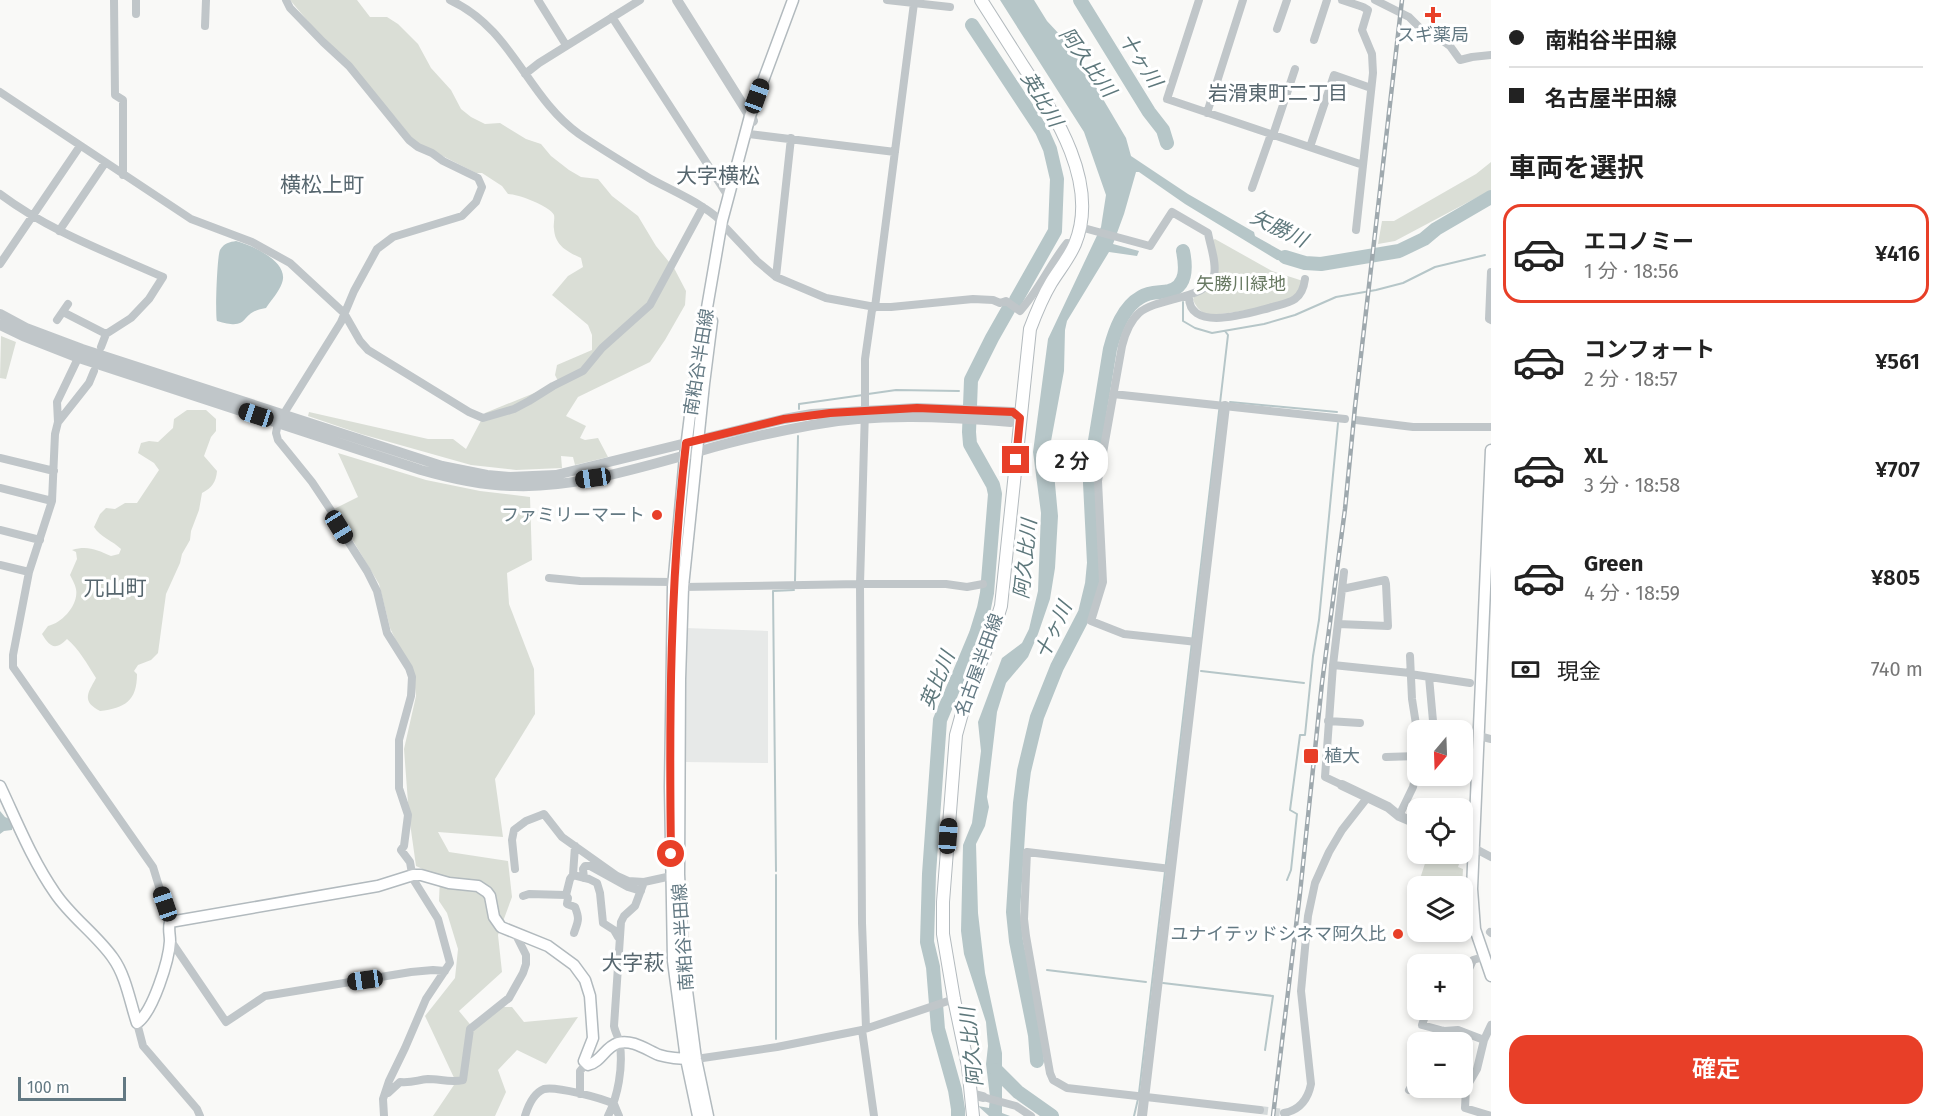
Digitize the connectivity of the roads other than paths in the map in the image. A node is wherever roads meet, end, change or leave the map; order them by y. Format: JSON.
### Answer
{"nodes":[{"id":1,"x":114,"y":0,"type":"edge"},
{"id":2,"x":136,"y":0,"type":"edge"},
{"id":3,"x":206,"y":0,"type":"edge"},
{"id":4,"x":286,"y":0,"type":"edge"},
{"id":5,"x":450,"y":0,"type":"edge"},
{"id":6,"x":538,"y":0,"type":"edge"},
{"id":7,"x":640,"y":0,"type":"edge"},
{"id":8,"x":677,"y":0,"type":"edge"},
{"id":9,"x":793,"y":0,"type":"edge"},
{"id":10,"x":797,"y":0,"type":"edge"},
{"id":11,"x":887,"y":0,"type":"edge"},
{"id":12,"x":981,"y":0,"type":"edge"},
{"id":13,"x":1199,"y":0,"type":"edge"},
{"id":14,"x":1243,"y":0,"type":"edge"},
{"id":15,"x":1287,"y":0,"type":"edge"},
{"id":16,"x":1327,"y":0,"type":"edge"},
{"id":17,"x":1342,"y":0,"type":"edge"},
{"id":18,"x":1375,"y":0,"type":"edge"},
{"id":19,"x":914,"y":3,"type":"junction"},
{"id":20,"x":950,"y":8,"type":"dead end"},
{"id":21,"x":136,"y":14,"type":"dead end"},
{"id":22,"x":612,"y":17,"type":"junction"},
{"id":23,"x":206,"y":26,"type":"dead end"},
{"id":24,"x":1277,"y":29,"type":"dead end"},
{"id":25,"x":1314,"y":40,"type":"dead end"},
{"id":26,"x":566,"y":45,"type":"junction"},
{"id":27,"x":1491,"y":55,"type":"edge"},
{"id":28,"x":1295,"y":69,"type":"dead end"},
{"id":29,"x":525,"y":74,"type":"junction"},
{"id":30,"x":1371,"y":88,"type":"junction"},
{"id":31,"x":0,"y":92,"type":"edge"},
{"id":32,"x":1207,"y":113,"type":"junction"},
{"id":33,"x":751,"y":119,"type":"junction"},
{"id":34,"x":749,"y":134,"type":"junction"},
{"id":35,"x":1272,"y":135,"type":"junction"},
{"id":36,"x":792,"y":138,"type":"junction"},
{"id":37,"x":80,"y":146,"type":"junction"},
{"id":38,"x":1310,"y":147,"type":"junction"},
{"id":39,"x":895,"y":152,"type":"junction"},
{"id":40,"x":105,"y":163,"type":"junction"},
{"id":41,"x":1363,"y":165,"type":"junction"},
{"id":42,"x":123,"y":175,"type":"junction"},
{"id":43,"x":1252,"y":188,"type":"dead end"},
{"id":44,"x":0,"y":194,"type":"edge"},
{"id":45,"x":728,"y":196,"type":"junction"},
{"id":46,"x":703,"y":207,"type":"junction"},
{"id":47,"x":32,"y":218,"type":"junction"},
{"id":48,"x":724,"y":224,"type":"junction"},
{"id":49,"x":1086,"y":228,"type":"junction"},
{"id":50,"x":1356,"y":230,"type":"dead end"},
{"id":51,"x":59,"y":231,"type":"junction"},
{"id":52,"x":1075,"y":244,"type":"junction"},
{"id":53,"x":0,"y":264,"type":"edge"},
{"id":54,"x":1491,"y":272,"type":"edge"},
{"id":55,"x":776,"y":277,"type":"junction"},
{"id":56,"x":1305,"y":279,"type":"dead end"},
{"id":57,"x":1189,"y":296,"type":"junction"},
{"id":58,"x":68,"y":304,"type":"dead end"},
{"id":59,"x":876,"y":307,"type":"junction"},
{"id":60,"x":63,"y":312,"type":"junction"},
{"id":61,"x":344,"y":313,"type":"junction"},
{"id":62,"x":0,"y":314,"type":"edge"},
{"id":63,"x":57,"y":320,"type":"dead end"},
{"id":64,"x":1491,"y":320,"type":"edge"},
{"id":65,"x":0,"y":325,"type":"edge"},
{"id":66,"x":106,"y":334,"type":"junction"},
{"id":67,"x":101,"y":347,"type":"dead end"},
{"id":68,"x":80,"y":354,"type":"junction"},
{"id":69,"x":94,"y":371,"type":"dead end"},
{"id":70,"x":1113,"y":394,"type":"junction"},
{"id":71,"x":1225,"y":406,"type":"junction"},
{"id":72,"x":865,"y":410,"type":"junction"},
{"id":73,"x":1020,"y":418,"type":"junction"},
{"id":74,"x":280,"y":419,"type":"junction"},
{"id":75,"x":1345,"y":419,"type":"dead end"},
{"id":76,"x":1356,"y":420,"type":"dead end"},
{"id":77,"x":58,"y":422,"type":"junction"},
{"id":78,"x":1491,"y":428,"type":"edge"},
{"id":79,"x":686,"y":443,"type":"junction"},
{"id":80,"x":697,"y":446,"type":"junction"},
{"id":81,"x":1491,"y":450,"type":"edge"},
{"id":82,"x":685,"y":456,"type":"junction"},
{"id":83,"x":0,"y":458,"type":"edge"},
{"id":84,"x":54,"y":471,"type":"junction"},
{"id":85,"x":0,"y":488,"type":"edge"},
{"id":86,"x":52,"y":501,"type":"junction"},
{"id":87,"x":0,"y":530,"type":"edge"},
{"id":88,"x":40,"y":540,"type":"junction"},
{"id":89,"x":0,"y":565,"type":"edge"},
{"id":90,"x":1489,"y":569,"type":"edge"},
{"id":91,"x":29,"y":572,"type":"junction"},
{"id":92,"x":1344,"y":572,"type":"dead end"},
{"id":93,"x":549,"y":578,"type":"dead end"},
{"id":94,"x":860,"y":584,"type":"junction"},
{"id":95,"x":983,"y":584,"type":"dead end"},
{"id":96,"x":678,"y":585,"type":"junction"},
{"id":97,"x":1342,"y":590,"type":"junction"},
{"id":98,"x":1338,"y":624,"type":"junction"},
{"id":99,"x":1197,"y":642,"type":"junction"},
{"id":100,"x":1410,"y":656,"type":"dead end"},
{"id":101,"x":1333,"y":665,"type":"junction"},
{"id":102,"x":1410,"y":674,"type":"junction"},
{"id":103,"x":1429,"y":677,"type":"junction"},
{"id":104,"x":1480,"y":684,"type":"junction"},
{"id":105,"x":1414,"y":720,"type":"edge"},
{"id":106,"x":1433,"y":720,"type":"edge"},
{"id":107,"x":1329,"y":721,"type":"junction"},
{"id":108,"x":1360,"y":723,"type":"dead end"},
{"id":109,"x":1479,"y":736,"type":"junction"},
{"id":110,"x":1491,"y":739,"type":"edge"},
{"id":111,"x":1407,"y":756,"type":"edge"},
{"id":112,"x":1386,"y":757,"type":"dead end"},
{"id":113,"x":1342,"y":785,"type":"joint"},
{"id":114,"x":0,"y":786,"type":"edge"},
{"id":115,"x":1413,"y":786,"type":"edge"},
{"id":116,"x":1367,"y":798,"type":"junction"},
{"id":117,"x":1399,"y":816,"type":"junction"},
{"id":118,"x":1407,"y":819,"type":"edge"},
{"id":119,"x":575,"y":846,"type":"junction"},
{"id":120,"x":1474,"y":848,"type":"junction"},
{"id":121,"x":1491,"y":857,"type":"edge"},
{"id":122,"x":514,"y":869,"type":"dead end"},
{"id":123,"x":1171,"y":869,"type":"junction"},
{"id":124,"x":413,"y":874,"type":"junction"},
{"id":125,"x":573,"y":875,"type":"junction"},
{"id":126,"x":675,"y":875,"type":"junction"},
{"id":127,"x":584,"y":878,"type":"junction"},
{"id":128,"x":644,"y":882,"type":"junction"},
{"id":129,"x":641,"y":891,"type":"junction"},
{"id":130,"x":566,"y":895,"type":"junction"},
{"id":131,"x":523,"y":896,"type":"dead end"},
{"id":132,"x":170,"y":922,"type":"junction"},
{"id":133,"x":515,"y":933,"type":"junction"},
{"id":134,"x":574,"y":933,"type":"dead end"},
{"id":135,"x":619,"y":938,"type":"junction"},
{"id":136,"x":170,"y":943,"type":"junction"},
{"id":137,"x":1483,"y":957,"type":"junction"},
{"id":138,"x":1473,"y":960,"type":"edge"},
{"id":139,"x":445,"y":971,"type":"junction"},
{"id":140,"x":1491,"y":976,"type":"edge"},
{"id":141,"x":948,"y":1001,"type":"junction"},
{"id":142,"x":1424,"y":1020,"type":"edge"},
{"id":143,"x":137,"y":1023,"type":"junction"},
{"id":144,"x":1491,"y":1025,"type":"edge"},
{"id":145,"x":864,"y":1029,"type":"junction"},
{"id":146,"x":1444,"y":1031,"type":"joint"},
{"id":147,"x":1484,"y":1040,"type":"junction"},
{"id":148,"x":620,"y":1042,"type":"junction"},
{"id":149,"x":691,"y":1059,"type":"junction"},
{"id":150,"x":586,"y":1064,"type":"junction"},
{"id":151,"x":385,"y":1094,"type":"junction"},
{"id":152,"x":580,"y":1094,"type":"junction"},
{"id":153,"x":977,"y":1096,"type":"junction"},
{"id":154,"x":1145,"y":1098,"type":"junction"},
{"id":155,"x":614,"y":1104,"type":"junction"},
{"id":156,"x":1260,"y":1110,"type":"tunnel mouth"},
{"id":157,"x":1284,"y":1113,"type":"dead end"},
{"id":158,"x":200,"y":1116,"type":"edge"},
{"id":159,"x":384,"y":1116,"type":"edge"},
{"id":160,"x":525,"y":1116,"type":"edge"},
{"id":161,"x":608,"y":1116,"type":"edge"},
{"id":162,"x":618,"y":1116,"type":"edge"},
{"id":163,"x":698,"y":1116,"type":"edge"},
{"id":164,"x":708,"y":1116,"type":"edge"},
{"id":165,"x":874,"y":1116,"type":"edge"},
{"id":166,"x":973,"y":1116,"type":"edge"},
{"id":167,"x":1031,"y":1116,"type":"edge"},
{"id":168,"x":1142,"y":1116,"type":"edge"},
{"id":169,"x":1491,"y":1116,"type":"edge"}],
"edges":[{"from":1,"to":42,"type":"street"},
{"from":2,"to":21,"type":"street"},
{"from":3,"to":23,"type":"street"},
{"from":4,"to":61,"type":"street"},
{"from":5,"to":29,"type":"street"},
{"from":6,"to":26,"type":"street"},
{"from":7,"to":22,"type":"street"},
{"from":8,"to":33,"type":"street"},
{"from":9,"to":33,"type":"main road","name":"南粕谷半田線"},
{"from":10,"to":33,"type":"main road","name":"南粕谷半田線"},
{"from":11,"to":19,"type":"street"},
{"from":12,"to":49,"type":"main road","name":"名古屋半田線"},
{"from":13,"to":32,"type":"street"},
{"from":14,"to":32,"type":"street"},
{"from":15,"to":24,"type":"street"},
{"from":16,"to":25,"type":"street"},
{"from":17,"to":30,"type":"street"},
{"from":18,"to":27,"type":"street"},
{"from":19,"to":20,"type":"street"},
{"from":19,"to":39,"type":"street"},
{"from":22,"to":26,"type":"street"},
{"from":22,"to":45,"type":"street"},
{"from":26,"to":29,"type":"street"},
{"from":28,"to":35,"type":"street"},
{"from":29,"to":46,"type":"street"},
{"from":30,"to":38,"type":"street"},
{"from":30,"to":41,"type":"street"},
{"from":31,"to":37,"type":"street"},
{"from":32,"to":35,"type":"street"},
{"from":33,"to":34,"type":"main road","name":"南粕谷半田線"},
{"from":33,"to":45,"type":"main road","name":"南粕谷半田線"},
{"from":34,"to":36,"type":"street"},
{"from":34,"to":48,"type":"main road","name":"南粕谷半田線"},
{"from":35,"to":38,"type":"street"},
{"from":35,"to":43,"type":"street"},
{"from":36,"to":39,"type":"street"},
{"from":36,"to":55,"type":"street"},
{"from":37,"to":40,"type":"street"},
{"from":37,"to":47,"type":"street"},
{"from":38,"to":41,"type":"street"},
{"from":39,"to":59,"type":"street"},
{"from":40,"to":42,"type":"street"},
{"from":40,"to":51,"type":"street"},
{"from":41,"to":50,"type":"street"},
{"from":42,"to":61,"type":"street"},
{"from":44,"to":47,"type":"street"},
{"from":45,"to":48,"type":"main road","name":"南粕谷半田線"},
{"from":46,"to":48,"type":"street"},
{"from":46,"to":61,"type":"street"},
{"from":47,"to":51,"type":"street"},
{"from":47,"to":53,"type":"street"},
{"from":48,"to":55,"type":"street"},
{"from":48,"to":79,"type":"main road","name":"南粕谷半田線"},
{"from":48,"to":80,"type":"main road","name":"南粕谷半田線"},
{"from":49,"to":52,"type":"main road","name":"名古屋半田線"},
{"from":49,"to":57,"type":"street"},
{"from":51,"to":66,"type":"street"},
{"from":52,"to":59,"type":"street"},
{"from":52,"to":73,"type":"main road","name":"名古屋半田線"},
{"from":54,"to":64,"type":"street"},
{"from":55,"to":59,"type":"street"},
{"from":56,"to":57,"type":"street"},
{"from":57,"to":70,"type":"street"},
{"from":58,"to":60,"type":"street"},
{"from":59,"to":72,"type":"street"},
{"from":60,"to":63,"type":"street"},
{"from":60,"to":66,"type":"street"},
{"from":61,"to":74,"type":"street"},
{"from":62,"to":68,"type":"street"},
{"from":65,"to":68,"type":"street"},
{"from":66,"to":67,"type":"street"},
{"from":68,"to":74,"type":"street"},
{"from":68,"to":77,"type":"street"},
{"from":69,"to":77,"type":"street"},
{"from":70,"to":71,"type":"street"},
{"from":70,"to":99,"type":"street"},
{"from":71,"to":75,"type":"street"},
{"from":71,"to":99,"type":"street"},
{"from":72,"to":73,"type":"street"},
{"from":72,"to":80,"type":"street"},
{"from":72,"to":94,"type":"street"},
{"from":73,"to":141,"type":"main road","name":"名古屋半田線"},
{"from":74,"to":79,"type":"street"},
{"from":74,"to":82,"type":"street"},
{"from":74,"to":124,"type":"street"},
{"from":76,"to":78,"type":"street"},
{"from":77,"to":84,"type":"street"},
{"from":79,"to":80,"type":"street"},
{"from":79,"to":82,"type":"main road","name":"南粕谷半田線"},
{"from":80,"to":82,"type":"street"},
{"from":80,"to":96,"type":"main road","name":"南粕谷半田線"},
{"from":81,"to":90,"type":"main road"},
{"from":82,"to":96,"type":"main road","name":"南粕谷半田線"},
{"from":83,"to":84,"type":"street"},
{"from":84,"to":86,"type":"street"},
{"from":85,"to":86,"type":"street"},
{"from":86,"to":88,"type":"street"},
{"from":87,"to":88,"type":"street"},
{"from":88,"to":91,"type":"street"},
{"from":89,"to":91,"type":"street"},
{"from":90,"to":104,"type":"main road"},
{"from":91,"to":132,"type":"street"},
{"from":92,"to":97,"type":"street"},
{"from":93,"to":96,"type":"street"},
{"from":94,"to":95,"type":"street"},
{"from":94,"to":96,"type":"street"},
{"from":94,"to":145,"type":"street"},
{"from":96,"to":126,"type":"main road","name":"南粕谷半田線"},
{"from":97,"to":98,"type":"street"},
{"from":97,"to":98,"type":"street"},
{"from":98,"to":101,"type":"street"},
{"from":99,"to":123,"type":"street"},
{"from":100,"to":102,"type":"street"},
{"from":101,"to":102,"type":"street"},
{"from":101,"to":107,"type":"street"},
{"from":102,"to":103,"type":"street"},
{"from":102,"to":105,"type":"street"},
{"from":103,"to":104,"type":"street"},
{"from":103,"to":106,"type":"street"},
{"from":104,"to":109,"type":"main road"},
{"from":107,"to":108,"type":"street"},
{"from":107,"to":113,"type":"street"},
{"from":109,"to":110,"type":"street"},
{"from":109,"to":120,"type":"main road"},
{"from":111,"to":112,"type":"street"},
{"from":113,"to":116,"type":"street"},
{"from":114,"to":143,"type":"main road"},
{"from":115,"to":117,"type":"street"},
{"from":116,"to":117,"type":"street"},
{"from":116,"to":157,"type":"street"},
{"from":117,"to":118,"type":"street"},
{"from":119,"to":122,"type":"street"},
{"from":119,"to":125,"type":"street"},
{"from":119,"to":128,"type":"street"},
{"from":120,"to":121,"type":"street"},
{"from":120,"to":137,"type":"main road"},
{"from":123,"to":154,"type":"street"},
{"from":123,"to":154,"type":"street"},
{"from":124,"to":132,"type":"main road"},
{"from":124,"to":133,"type":"main road"},
{"from":124,"to":139,"type":"street"},
{"from":125,"to":127,"type":"street"},
{"from":125,"to":130,"type":"street"},
{"from":126,"to":128,"type":"street"},
{"from":126,"to":149,"type":"main road","name":"南粕谷半田線"},
{"from":127,"to":129,"type":"street"},
{"from":127,"to":135,"type":"street"},
{"from":128,"to":129,"type":"street"},
{"from":129,"to":135,"type":"street"},
{"from":130,"to":131,"type":"street"},
{"from":130,"to":134,"type":"street"},
{"from":132,"to":136,"type":"main road"},
{"from":133,"to":150,"type":"main road"},
{"from":133,"to":151,"type":"street"},
{"from":135,"to":148,"type":"street"},
{"from":136,"to":139,"type":"street"},
{"from":136,"to":143,"type":"main road"},
{"from":137,"to":138,"type":"street"},
{"from":137,"to":140,"type":"main road"},
{"from":139,"to":151,"type":"street"},
{"from":141,"to":145,"type":"street"},
{"from":141,"to":153,"type":"main road","name":"名古屋半田線"},
{"from":142,"to":146,"type":"street"},
{"from":143,"to":158,"type":"street"},
{"from":144,"to":147,"type":"street"},
{"from":145,"to":149,"type":"street"},
{"from":145,"to":165,"type":"street"},
{"from":146,"to":147,"type":"street"},
{"from":147,"to":169,"type":"street"},
{"from":148,"to":149,"type":"main road"},
{"from":148,"to":150,"type":"main road"},
{"from":148,"to":155,"type":"street"},
{"from":149,"to":163,"type":"main road","name":"南粕谷半田線"},
{"from":149,"to":164,"type":"main road","name":"南粕谷半田線"},
{"from":150,"to":152,"type":"street"},
{"from":151,"to":159,"type":"street"},
{"from":152,"to":155,"type":"street"},
{"from":152,"to":160,"type":"street"},
{"from":153,"to":166,"type":"main road","name":"名古屋半田線"},
{"from":153,"to":167,"type":"street"},
{"from":154,"to":156,"type":"street"},
{"from":154,"to":168,"type":"street"},
{"from":155,"to":161,"type":"street"},
{"from":155,"to":162,"type":"street"}]}
